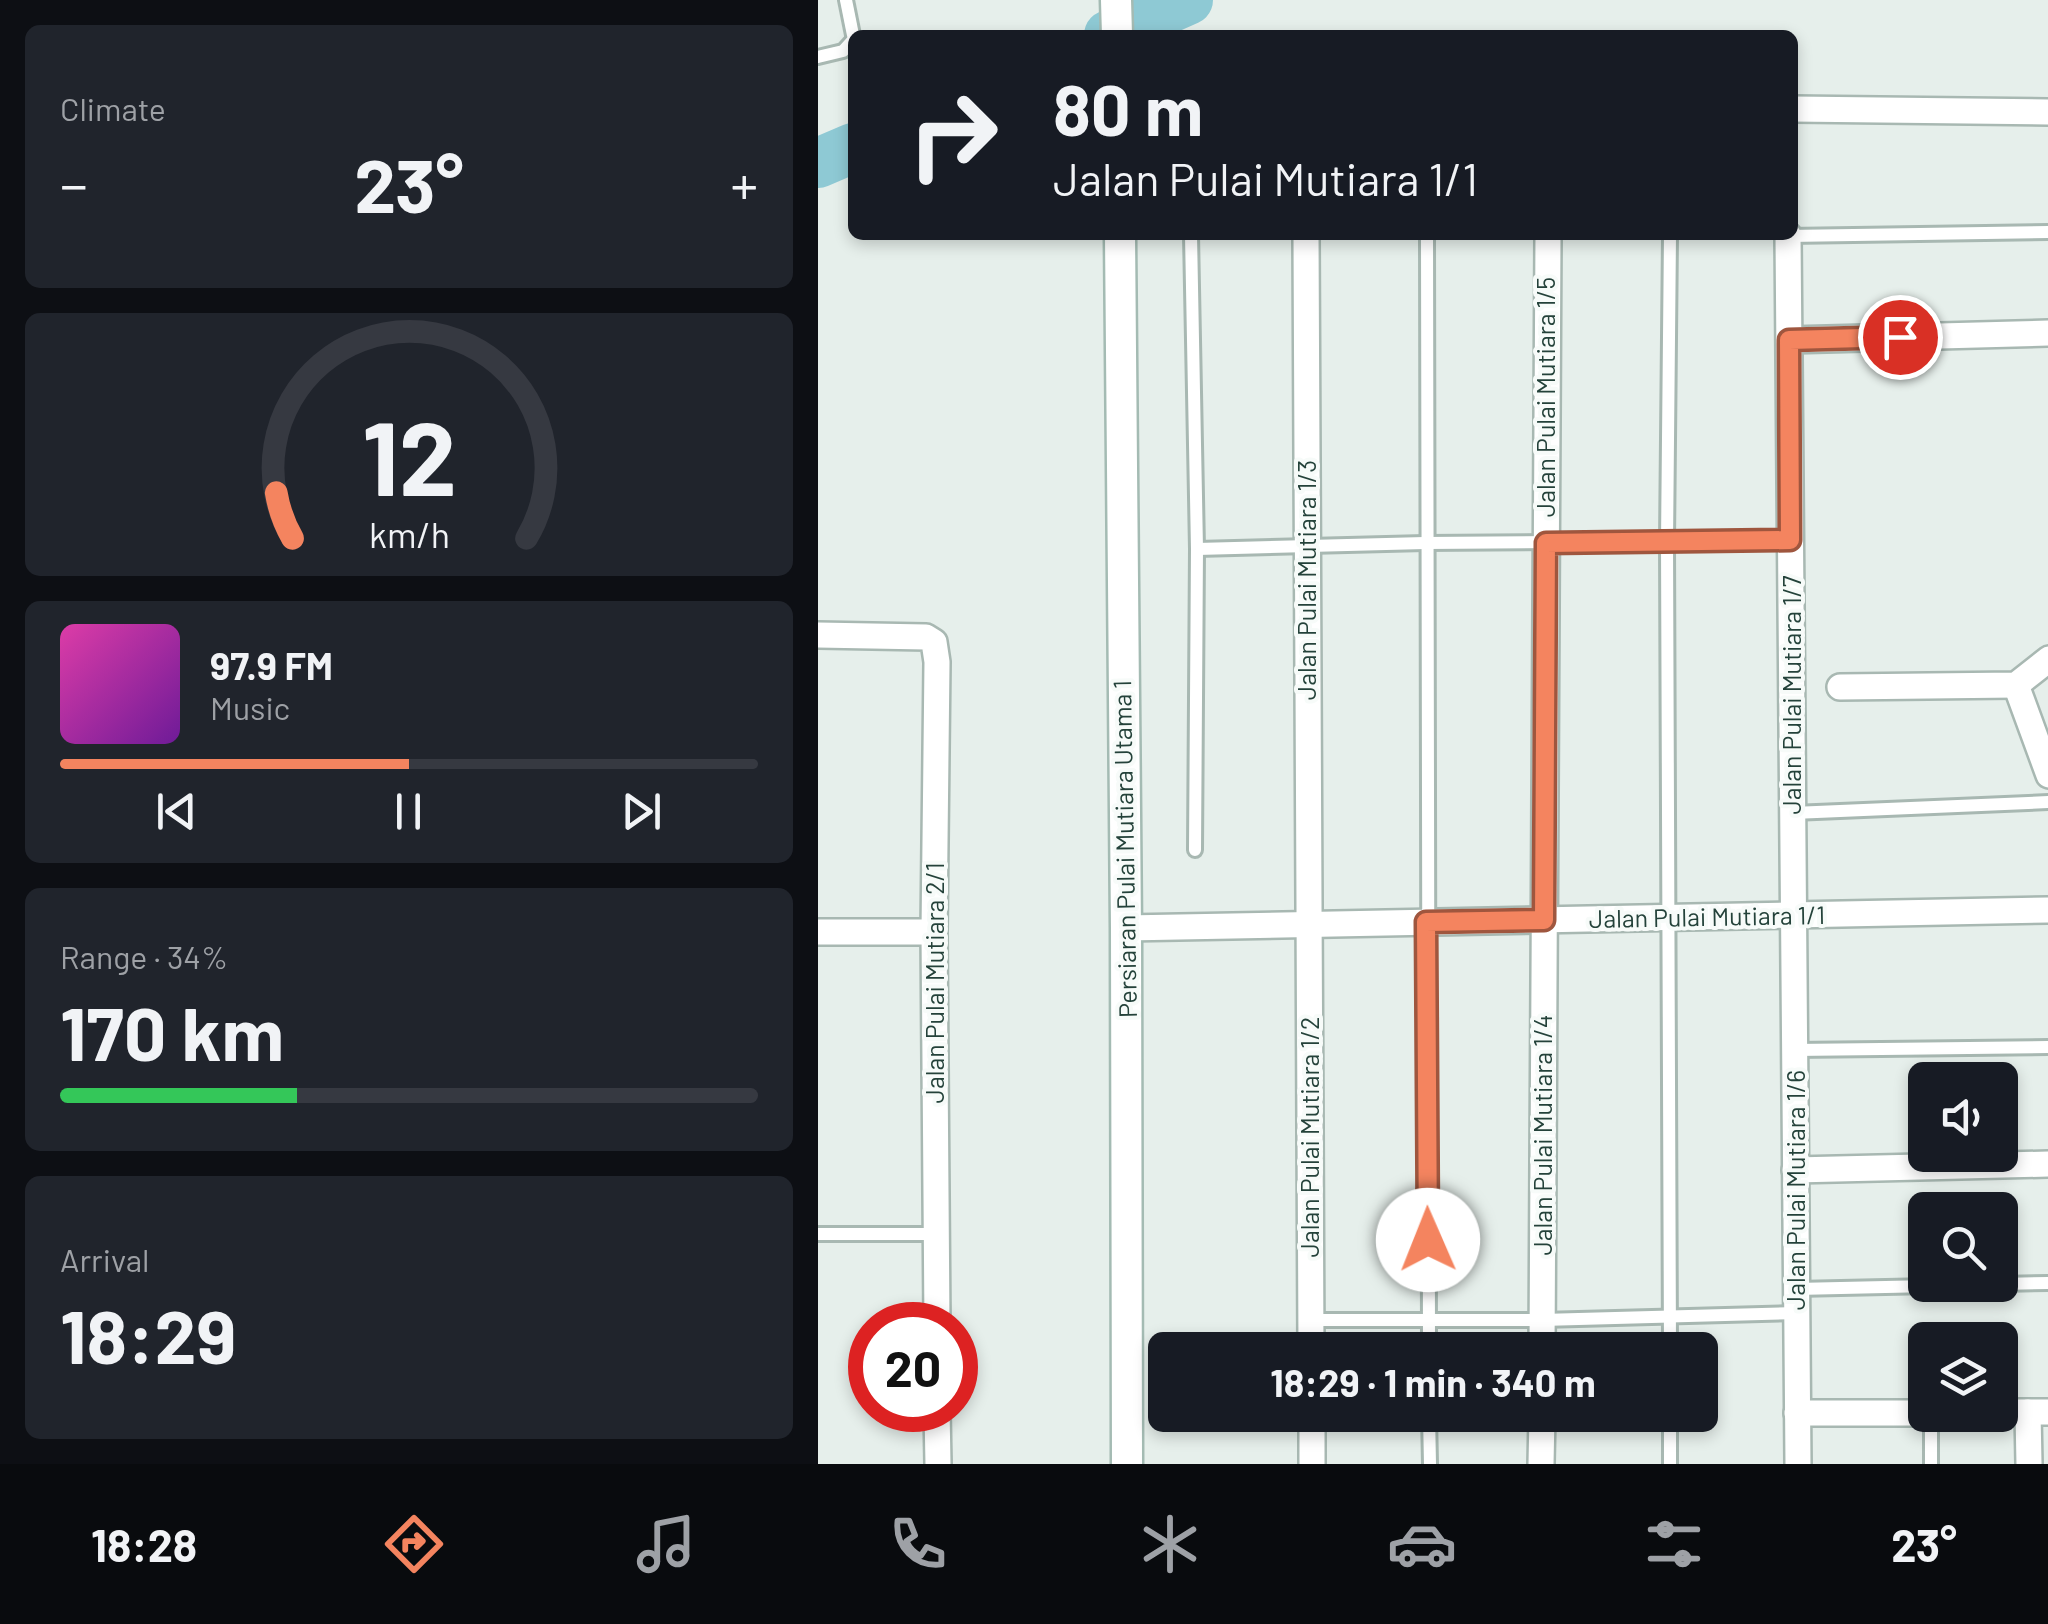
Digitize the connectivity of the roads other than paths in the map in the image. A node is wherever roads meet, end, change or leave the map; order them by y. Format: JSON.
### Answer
{"nodes":[{"id":1,"x":846,"y":0,"type":"edge"},
{"id":2,"x":1116,"y":0,"type":"edge"},
{"id":3,"x":852,"y":30,"type":"edge"},
{"id":4,"x":1117,"y":30,"type":"edge"},
{"id":5,"x":848,"y":45,"type":"edge"},
{"id":6,"x":818,"y":57,"type":"edge"},
{"id":7,"x":1798,"y":109,"type":"edge"},
{"id":8,"x":2048,"y":112,"type":"edge"},
{"id":9,"x":2048,"y":232,"type":"edge"},
{"id":10,"x":1798,"y":235,"type":"edge"},
{"id":11,"x":1120,"y":240,"type":"edge"},
{"id":12,"x":1191,"y":240,"type":"edge"},
{"id":13,"x":1306,"y":240,"type":"edge"},
{"id":14,"x":1427,"y":240,"type":"edge"},
{"id":15,"x":1548,"y":240,"type":"edge"},
{"id":16,"x":1670,"y":240,"type":"edge"},
{"id":17,"x":1788,"y":240,"type":"edge"},
{"id":18,"x":2048,"y":332,"type":"edge"},
{"id":19,"x":1789,"y":340,"type":"junction"},
{"id":20,"x":1790,"y":540,"type":"junction"},
{"id":21,"x":1426,"y":542,"type":"junction"},
{"id":22,"x":1668,"y":542,"type":"junction"},
{"id":23,"x":1546,"y":543,"type":"junction"},
{"id":24,"x":1307,"y":548,"type":"junction"},
{"id":25,"x":1197,"y":549,"type":"junction"},
{"id":26,"x":818,"y":635,"type":"edge"},
{"id":27,"x":2048,"y":660,"type":"edge"},
{"id":28,"x":2016,"y":685,"type":"junction"},
{"id":29,"x":1840,"y":688,"type":"dead end"},
{"id":30,"x":2048,"y":776,"type":"edge"},
{"id":31,"x":2048,"y":802,"type":"edge"},
{"id":32,"x":1793,"y":813,"type":"junction"},
{"id":33,"x":1196,"y":850,"type":"dead end"},
{"id":34,"x":2048,"y":910,"type":"edge"},
{"id":35,"x":1794,"y":915,"type":"junction"},
{"id":36,"x":1668,"y":918,"type":"junction"},
{"id":37,"x":1544,"y":920,"type":"junction"},
{"id":38,"x":1426,"y":922,"type":"junction"},
{"id":39,"x":1309,"y":924,"type":"junction"},
{"id":40,"x":1126,"y":928,"type":"junction"},
{"id":41,"x":818,"y":932,"type":"edge"},
{"id":42,"x":934,"y":932,"type":"junction"},
{"id":43,"x":2048,"y":1047,"type":"edge"},
{"id":44,"x":1794,"y":1050,"type":"junction"},
{"id":45,"x":2048,"y":1164,"type":"edge"},
{"id":46,"x":1796,"y":1170,"type":"junction"},
{"id":47,"x":818,"y":1234,"type":"edge"},
{"id":48,"x":936,"y":1234,"type":"junction"},
{"id":49,"x":2048,"y":1283,"type":"edge"},
{"id":50,"x":2018,"y":1284,"type":"edge"},
{"id":51,"x":1908,"y":1291,"type":"edge"},
{"id":52,"x":1796,"y":1301,"type":"junction"},
{"id":53,"x":937,"y":1302,"type":"edge"},
{"id":54,"x":1670,"y":1317,"type":"junction"},
{"id":55,"x":1311,"y":1320,"type":"junction"},
{"id":56,"x":1429,"y":1320,"type":"junction"},
{"id":57,"x":1542,"y":1320,"type":"junction"},
{"id":58,"x":1311,"y":1332,"type":"edge"},
{"id":59,"x":1429,"y":1332,"type":"edge"},
{"id":60,"x":1542,"y":1332,"type":"edge"},
{"id":61,"x":1670,"y":1332,"type":"edge"},
{"id":62,"x":2038,"y":1412,"type":"edge"},
{"id":63,"x":1797,"y":1413,"type":"junction"},
{"id":64,"x":1908,"y":1414,"type":"edge"},
{"id":65,"x":937,"y":1432,"type":"edge"},
{"id":66,"x":1312,"y":1432,"type":"edge"},
{"id":67,"x":1429,"y":1432,"type":"edge"},
{"id":68,"x":1542,"y":1432,"type":"edge"},
{"id":69,"x":1670,"y":1432,"type":"edge"},
{"id":70,"x":1929,"y":1432,"type":"edge"},
{"id":71,"x":938,"y":1464,"type":"edge"},
{"id":72,"x":1127,"y":1464,"type":"edge"},
{"id":73,"x":1312,"y":1464,"type":"edge"},
{"id":74,"x":1430,"y":1464,"type":"edge"},
{"id":75,"x":1541,"y":1464,"type":"edge"},
{"id":76,"x":1670,"y":1464,"type":"edge"},
{"id":77,"x":1798,"y":1464,"type":"edge"},
{"id":78,"x":1931,"y":1464,"type":"edge"},
{"id":79,"x":2029,"y":1464,"type":"edge"}],
"edges":[{"from":1,"to":3,"type":"lane"},
{"from":2,"to":4,"type":"main road"},
{"from":5,"to":6,"type":"lane"},
{"from":7,"to":8,"type":"street"},
{"from":9,"to":10,"type":"lane"},
{"from":11,"to":40,"type":"main road","name":"Persiaran Pulai Mutiara Utama 1"},
{"from":12,"to":25,"type":"lane"},
{"from":13,"to":24,"type":"street","name":"Jalan Pulai Mutiara 1/3"},
{"from":14,"to":21,"type":"lane"},
{"from":15,"to":23,"type":"street","name":"Jalan Pulai Mutiara 1/5"},
{"from":16,"to":22,"type":"lane"},
{"from":17,"to":19,"type":"street","name":"Jalan Pulai Mutiara 1/7"},
{"from":18,"to":19,"type":"street"},
{"from":19,"to":20,"type":"street","name":"Jalan Pulai Mutiara 1/7"},
{"from":20,"to":22,"type":"lane"},
{"from":20,"to":32,"type":"street","name":"Jalan Pulai Mutiara 1/7"},
{"from":21,"to":23,"type":"lane"},
{"from":21,"to":24,"type":"lane"},
{"from":21,"to":38,"type":"lane"},
{"from":22,"to":23,"type":"lane"},
{"from":22,"to":36,"type":"lane"},
{"from":23,"to":37,"type":"street","name":"Jalan Pulai Mutiara 1/5"},
{"from":24,"to":25,"type":"lane"},
{"from":24,"to":39,"type":"street","name":"Jalan Pulai Mutiara 1/3"},
{"from":25,"to":33,"type":"lane"},
{"from":26,"to":42,"type":"street","name":"Jalan Pulai Mutiara 2/1"},
{"from":27,"to":28,"type":"street"},
{"from":28,"to":29,"type":"street"},
{"from":28,"to":30,"type":"street"},
{"from":31,"to":32,"type":"lane"},
{"from":32,"to":35,"type":"street","name":"Jalan Pulai Mutiara 1/7"},
{"from":34,"to":35,"type":"street","name":"Jalan Pulai Mutiara 1/1"},
{"from":35,"to":36,"type":"street","name":"Jalan Pulai Mutiara 1/1"},
{"from":35,"to":44,"type":"street","name":"Jalan Pulai Mutiara 1/6"},
{"from":36,"to":37,"type":"street","name":"Jalan Pulai Mutiara 1/1"},
{"from":36,"to":54,"type":"lane"},
{"from":37,"to":38,"type":"street","name":"Jalan Pulai Mutiara 1/1"},
{"from":37,"to":57,"type":"street","name":"Jalan Pulai Mutiara 1/4"},
{"from":38,"to":39,"type":"street","name":"Jalan Pulai Mutiara 1/1"},
{"from":38,"to":56,"type":"lane"},
{"from":39,"to":40,"type":"street","name":"Jalan Pulai Mutiara 1/1"},
{"from":39,"to":55,"type":"street","name":"Jalan Pulai Mutiara 1/2"},
{"from":40,"to":72,"type":"main road","name":"Persiaran Pulai Mutiara Utama 1"},
{"from":41,"to":42,"type":"street"},
{"from":42,"to":48,"type":"street","name":"Jalan Pulai Mutiara 2/1"},
{"from":43,"to":44,"type":"lane"},
{"from":44,"to":46,"type":"street","name":"Jalan Pulai Mutiara 1/6"},
{"from":45,"to":46,"type":"street"},
{"from":46,"to":52,"type":"street","name":"Jalan Pulai Mutiara 1/6"},
{"from":47,"to":48,"type":"lane"},
{"from":48,"to":53,"type":"street","name":"Jalan Pulai Mutiara 2/1"},
{"from":49,"to":50,"type":"lane"},
{"from":51,"to":52,"type":"lane"},
{"from":52,"to":54,"type":"lane"},
{"from":52,"to":63,"type":"street","name":"Jalan Pulai Mutiara 1/6"},
{"from":54,"to":57,"type":"lane"},
{"from":54,"to":61,"type":"lane"},
{"from":55,"to":56,"type":"lane"},
{"from":55,"to":58,"type":"street","name":"Jalan Pulai Mutiara 1/2"},
{"from":56,"to":57,"type":"lane"},
{"from":56,"to":59,"type":"lane"},
{"from":57,"to":60,"type":"street","name":"Jalan Pulai Mutiara 1/4"},
{"from":62,"to":79,"type":"street"},
{"from":63,"to":64,"type":"street"},
{"from":63,"to":77,"type":"street","name":"Jalan Pulai Mutiara 1/6"},
{"from":65,"to":71,"type":"street"},
{"from":66,"to":73,"type":"street"},
{"from":67,"to":74,"type":"lane"},
{"from":68,"to":75,"type":"street"},
{"from":69,"to":76,"type":"lane"},
{"from":70,"to":78,"type":"lane"}]}
